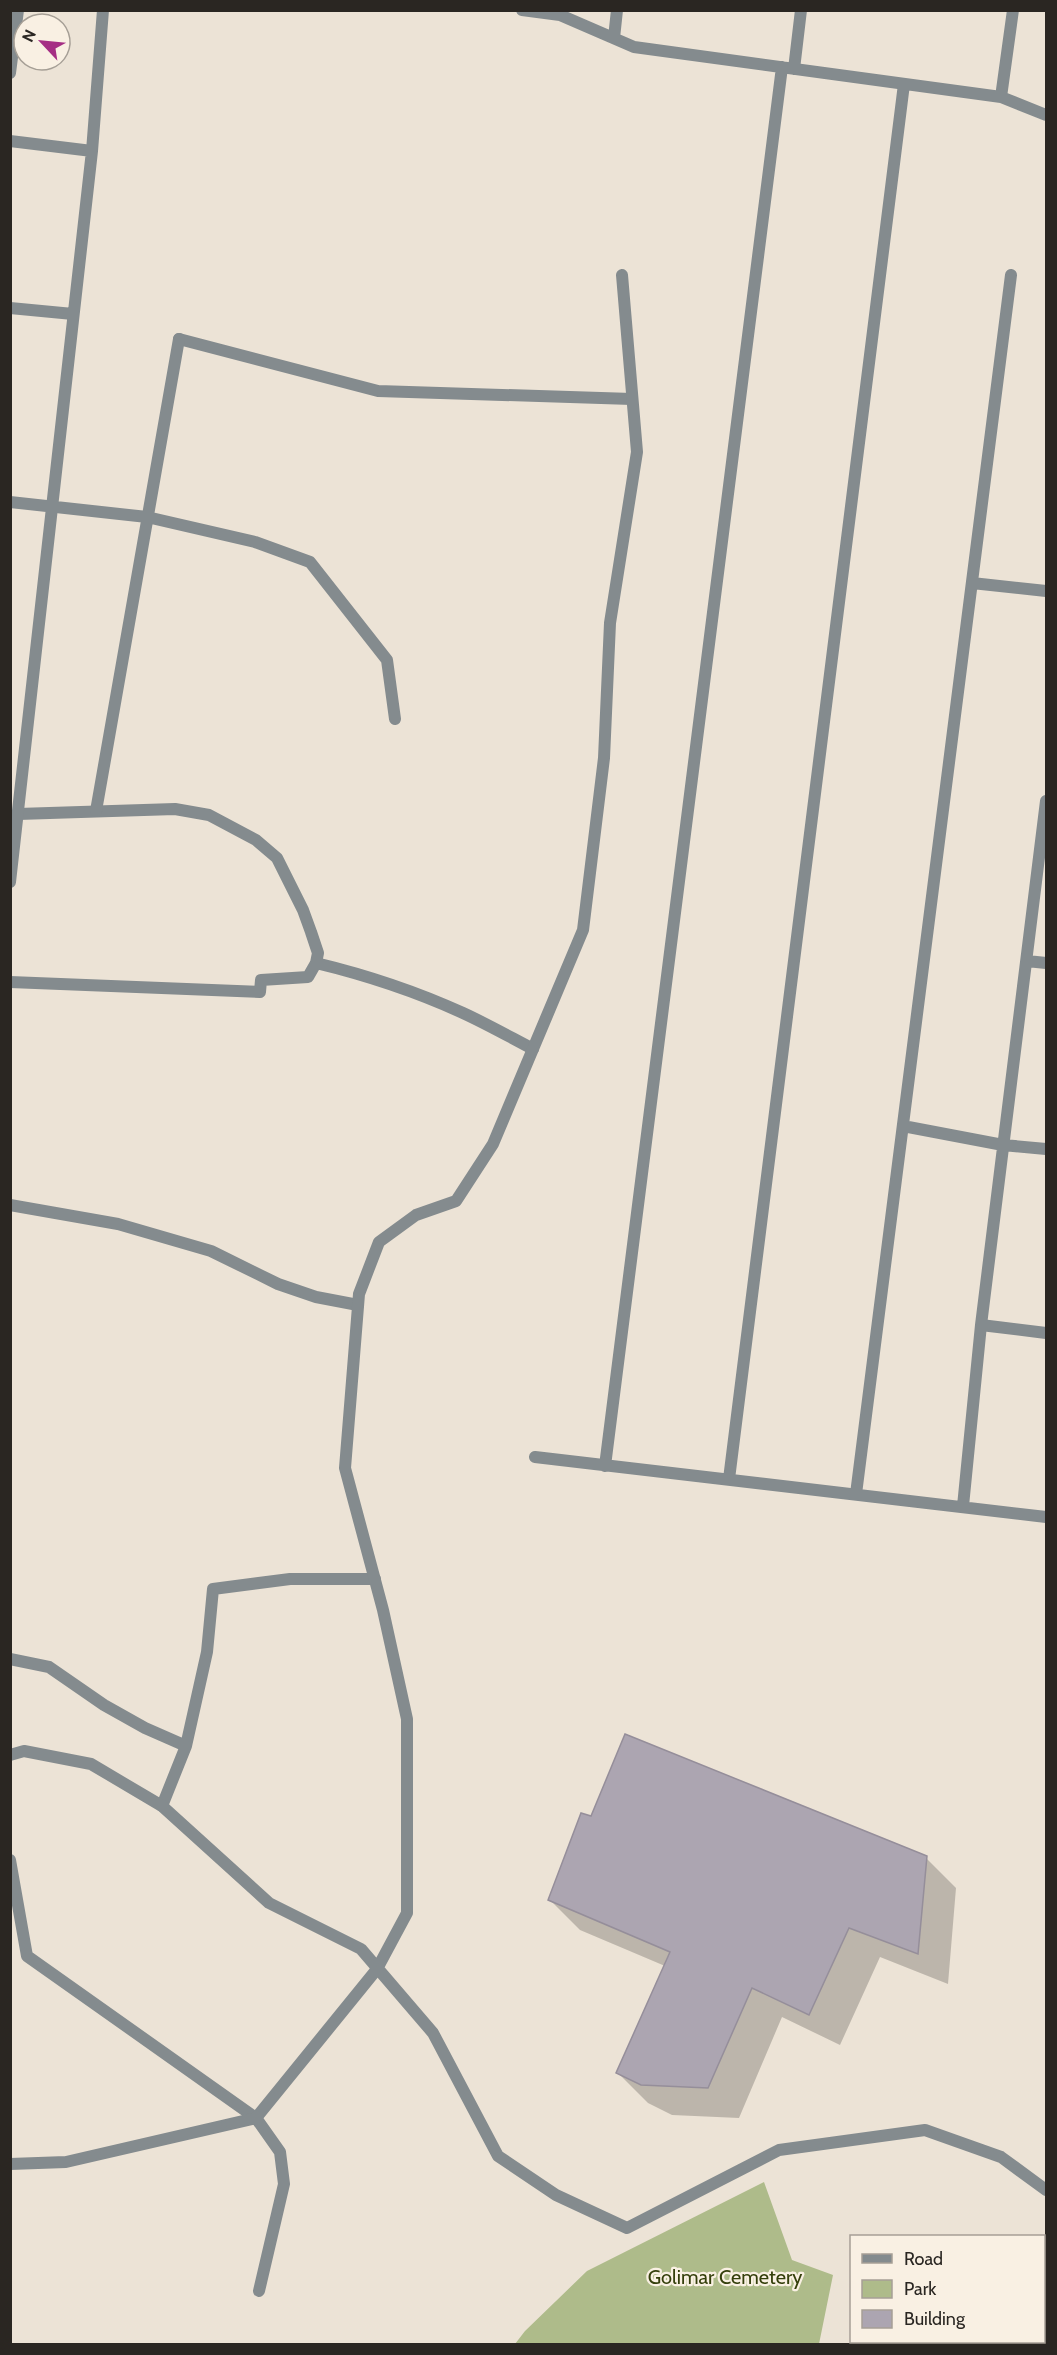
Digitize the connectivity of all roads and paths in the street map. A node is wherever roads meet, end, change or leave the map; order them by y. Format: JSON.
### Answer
{"nodes":[{"id":1,"x":18,"y":10,"type":"edge"},
{"id":2,"x":103,"y":10,"type":"edge"},
{"id":3,"x":522,"y":10,"type":"edge"},
{"id":4,"x":617,"y":10,"type":"edge"},
{"id":5,"x":801,"y":10,"type":"edge"},
{"id":6,"x":1013,"y":10,"type":"edge"},
{"id":7,"x":614,"y":39,"type":"junction"},
{"id":8,"x":788,"y":68,"type":"junction"},
{"id":9,"x":10,"y":73,"type":"edge"},
{"id":10,"x":904,"y":84,"type":"junction"},
{"id":11,"x":1001,"y":97,"type":"junction"},
{"id":12,"x":1047,"y":115,"type":"edge"},
{"id":13,"x":10,"y":141,"type":"edge"},
{"id":14,"x":92,"y":151,"type":"junction"},
{"id":15,"x":622,"y":275,"type":"dead end"},
{"id":16,"x":1011,"y":275,"type":"dead end"},
{"id":17,"x":10,"y":308,"type":"edge"},
{"id":18,"x":73,"y":314,"type":"junction"},
{"id":19,"x":632,"y":399,"type":"junction"},
{"id":20,"x":10,"y":502,"type":"edge"},
{"id":21,"x":51,"y":507,"type":"junction"},
{"id":22,"x":147,"y":517,"type":"junction"},
{"id":23,"x":972,"y":583,"type":"junction"},
{"id":24,"x":1047,"y":591,"type":"edge"},
{"id":25,"x":395,"y":719,"type":"dead end"},
{"id":26,"x":1047,"y":801,"type":"edge"},
{"id":27,"x":96,"y":812,"type":"junction"},
{"id":28,"x":18,"y":814,"type":"junction"},
{"id":29,"x":10,"y":882,"type":"edge"},
{"id":30,"x":1027,"y":961,"type":"junction"},
{"id":31,"x":316,"y":963,"type":"junction"},
{"id":32,"x":1047,"y":963,"type":"edge"},
{"id":33,"x":10,"y":982,"type":"edge"},
{"id":34,"x":532,"y":1049,"type":"junction"},
{"id":35,"x":903,"y":1126,"type":"junction"},
{"id":36,"x":1004,"y":1145,"type":"junction"},
{"id":37,"x":1047,"y":1149,"type":"edge"},
{"id":38,"x":10,"y":1205,"type":"edge"},
{"id":39,"x":358,"y":1305,"type":"junction"},
{"id":40,"x":981,"y":1325,"type":"junction"},
{"id":41,"x":1047,"y":1334,"type":"edge"},
{"id":42,"x":535,"y":1457,"type":"dead end"},
{"id":43,"x":605,"y":1466,"type":"junction"},
{"id":44,"x":729,"y":1479,"type":"junction"},
{"id":45,"x":856,"y":1494,"type":"junction"},
{"id":46,"x":963,"y":1506,"type":"junction"},
{"id":47,"x":1047,"y":1517,"type":"edge"},
{"id":48,"x":375,"y":1579,"type":"junction"},
{"id":49,"x":10,"y":1659,"type":"edge"},
{"id":50,"x":186,"y":1746,"type":"junction"},
{"id":51,"x":10,"y":1755,"type":"edge"},
{"id":52,"x":162,"y":1806,"type":"junction"},
{"id":53,"x":10,"y":1860,"type":"edge"},
{"id":54,"x":15,"y":1916,"type":"edge"},
{"id":55,"x":377,"y":1969,"type":"junction"},
{"id":56,"x":256,"y":2118,"type":"junction"},
{"id":57,"x":10,"y":2164,"type":"edge"},
{"id":58,"x":1047,"y":2190,"type":"edge"},
{"id":59,"x":259,"y":2291,"type":"dead end"}],
"edges":[{"from":1,"to":9,"type":"street"},
{"from":2,"to":14,"type":"street"},
{"from":3,"to":7,"type":"street"},
{"from":4,"to":7,"type":"street"},
{"from":5,"to":8,"type":"street"},
{"from":6,"to":11,"type":"street"},
{"from":7,"to":8,"type":"street"},
{"from":8,"to":10,"type":"street"},
{"from":8,"to":43,"type":"street"},
{"from":10,"to":11,"type":"street"},
{"from":10,"to":44,"type":"street"},
{"from":11,"to":12,"type":"street"},
{"from":13,"to":14,"type":"street"},
{"from":14,"to":18,"type":"street"},
{"from":15,"to":19,"type":"street"},
{"from":16,"to":23,"type":"street"},
{"from":17,"to":18,"type":"street"},
{"from":18,"to":21,"type":"street"},
{"from":19,"to":22,"type":"street"},
{"from":19,"to":34,"type":"street"},
{"from":20,"to":21,"type":"street"},
{"from":21,"to":22,"type":"street"},
{"from":21,"to":28,"type":"street"},
{"from":22,"to":25,"type":"street"},
{"from":22,"to":27,"type":"street"},
{"from":23,"to":24,"type":"street"},
{"from":23,"to":35,"type":"street"},
{"from":26,"to":30,"type":"street"},
{"from":27,"to":28,"type":"street"},
{"from":27,"to":31,"type":"street"},
{"from":28,"to":29,"type":"street"},
{"from":30,"to":32,"type":"street"},
{"from":30,"to":36,"type":"street"},
{"from":31,"to":33,"type":"street"},
{"from":31,"to":34,"type":"street"},
{"from":34,"to":39,"type":"street"},
{"from":35,"to":36,"type":"street"},
{"from":35,"to":45,"type":"street"},
{"from":36,"to":37,"type":"street"},
{"from":36,"to":40,"type":"street"},
{"from":38,"to":39,"type":"street"},
{"from":39,"to":48,"type":"street"},
{"from":40,"to":41,"type":"street"},
{"from":40,"to":46,"type":"street"},
{"from":42,"to":43,"type":"street"},
{"from":43,"to":44,"type":"street"},
{"from":44,"to":45,"type":"street"},
{"from":45,"to":46,"type":"street"},
{"from":46,"to":47,"type":"street"},
{"from":48,"to":50,"type":"street"},
{"from":48,"to":55,"type":"street"},
{"from":49,"to":50,"type":"street"},
{"from":50,"to":52,"type":"street"},
{"from":51,"to":52,"type":"street"},
{"from":52,"to":55,"type":"street"},
{"from":53,"to":54,"type":"street"},
{"from":54,"to":56,"type":"street"},
{"from":55,"to":56,"type":"street"},
{"from":55,"to":58,"type":"street"},
{"from":56,"to":57,"type":"street"},
{"from":56,"to":59,"type":"street"}]}
